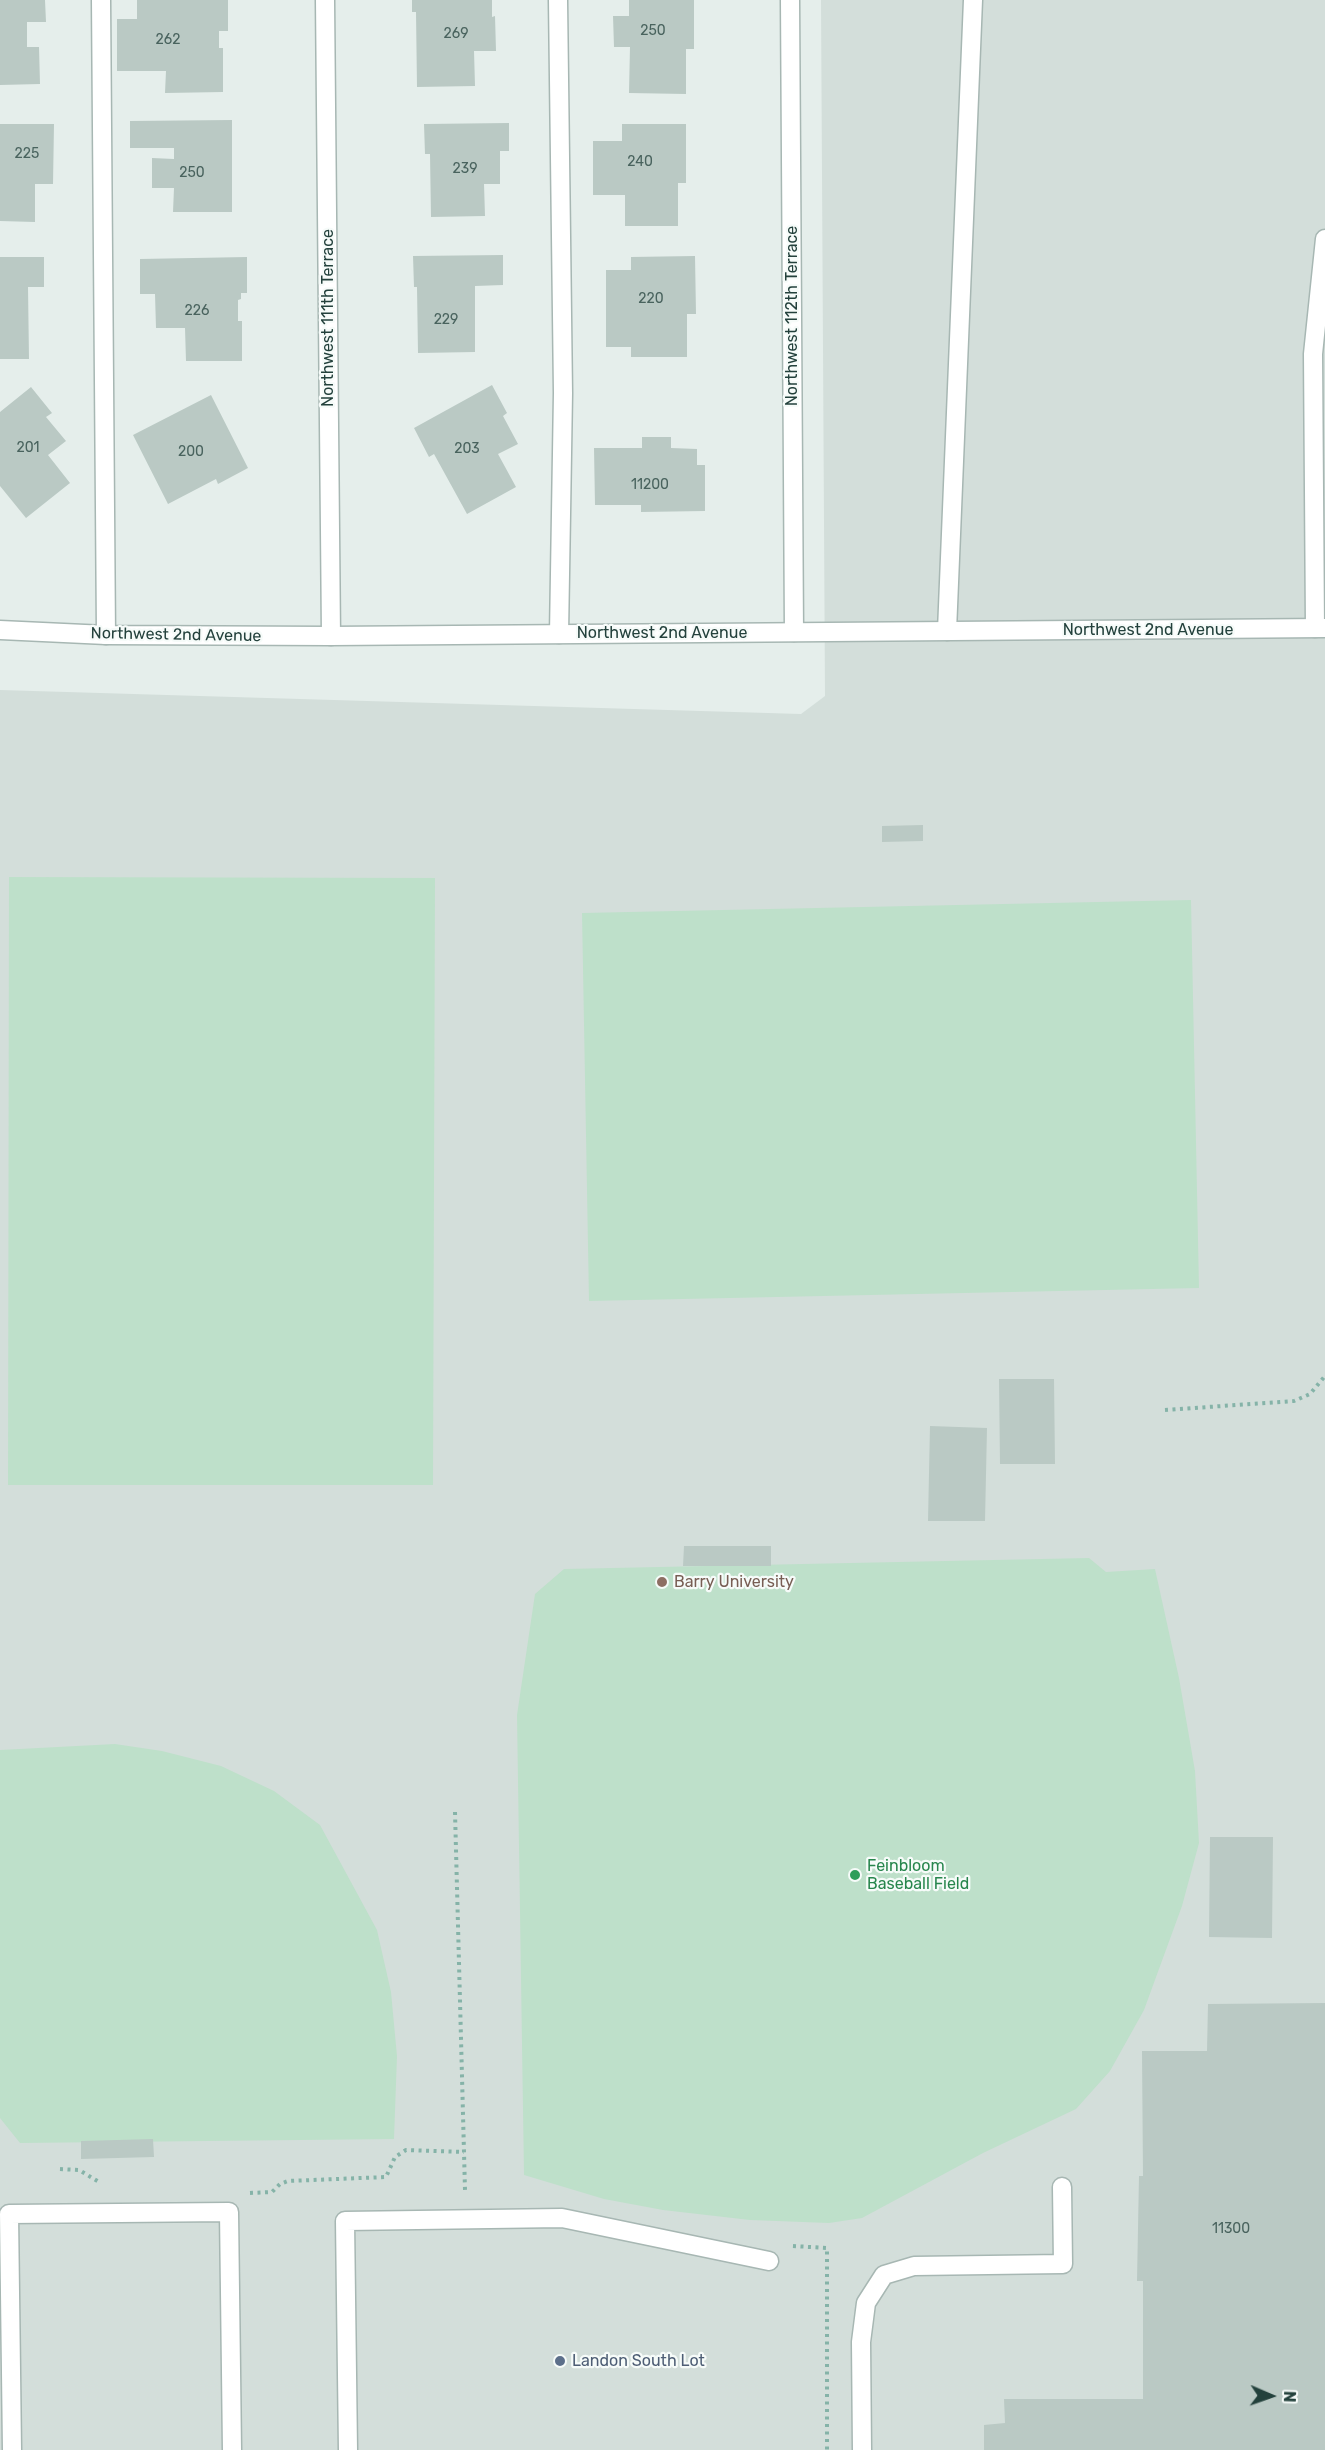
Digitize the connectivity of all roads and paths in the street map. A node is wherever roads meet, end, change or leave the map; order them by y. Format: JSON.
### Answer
{"nodes":[{"id":1,"x":101,"y":0,"type":"edge"},
{"id":2,"x":325,"y":0,"type":"edge"},
{"id":3,"x":558,"y":0,"type":"edge"},
{"id":4,"x":790,"y":0,"type":"edge"},
{"id":5,"x":972,"y":0,"type":"edge"},
{"id":6,"x":1325,"y":239,"type":"edge"},
{"id":7,"x":1319,"y":465,"type":"edge"},
{"id":8,"x":1320,"y":628,"type":"edge"},
{"id":9,"x":0,"y":630,"type":"edge"},
{"id":10,"x":947,"y":631,"type":"junction"},
{"id":11,"x":794,"y":632,"type":"junction"},
{"id":12,"x":559,"y":634,"type":"junction"},
{"id":13,"x":105,"y":635,"type":"junction"},
{"id":14,"x":331,"y":636,"type":"junction"},
{"id":15,"x":1325,"y":1376,"type":"edge"},
{"id":16,"x":1165,"y":1410,"type":"dead end"},
{"id":17,"x":455,"y":1812,"type":"dead end"},
{"id":18,"x":464,"y":2152,"type":"junction"},
{"id":19,"x":60,"y":2169,"type":"dead end"},
{"id":20,"x":104,"y":2186,"type":"dead end"},
{"id":21,"x":1062,"y":2187,"type":"dead end"},
{"id":22,"x":240,"y":2193,"type":"dead end"},
{"id":23,"x":465,"y":2198,"type":"dead end"},
{"id":24,"x":786,"y":2246,"type":"dead end"},
{"id":25,"x":769,"y":2261,"type":"dead end"},
{"id":26,"x":12,"y":2450,"type":"edge"},
{"id":27,"x":232,"y":2450,"type":"edge"},
{"id":28,"x":348,"y":2450,"type":"edge"},
{"id":29,"x":827,"y":2450,"type":"edge"},
{"id":30,"x":861,"y":2450,"type":"edge"}],
"edges":[{"from":1,"to":13,"type":"street"},
{"from":2,"to":14,"type":"street","name":"Northwest 111th Terrace"},
{"from":3,"to":12,"type":"street"},
{"from":4,"to":11,"type":"street","name":"Northwest 112th Terrace"},
{"from":5,"to":10,"type":"street"},
{"from":6,"to":7,"type":"street"},
{"from":7,"to":8,"type":"street"},
{"from":8,"to":10,"type":"street","name":"Northwest 2nd Avenue"},
{"from":9,"to":13,"type":"street","name":"Northwest 2nd Avenue"},
{"from":10,"to":11,"type":"street","name":"Northwest 2nd Avenue"},
{"from":11,"to":12,"type":"street","name":"Northwest 2nd Avenue"},
{"from":12,"to":14,"type":"street","name":"Northwest 2nd Avenue"},
{"from":13,"to":14,"type":"street","name":"Northwest 2nd Avenue"},
{"from":15,"to":16,"type":"path"},
{"from":17,"to":18,"type":"path"},
{"from":18,"to":22,"type":"path"},
{"from":18,"to":23,"type":"path"},
{"from":19,"to":20,"type":"path"},
{"from":21,"to":30,"type":"street"},
{"from":24,"to":29,"type":"path"},
{"from":25,"to":28,"type":"street"},
{"from":26,"to":27,"type":"street"}]}
